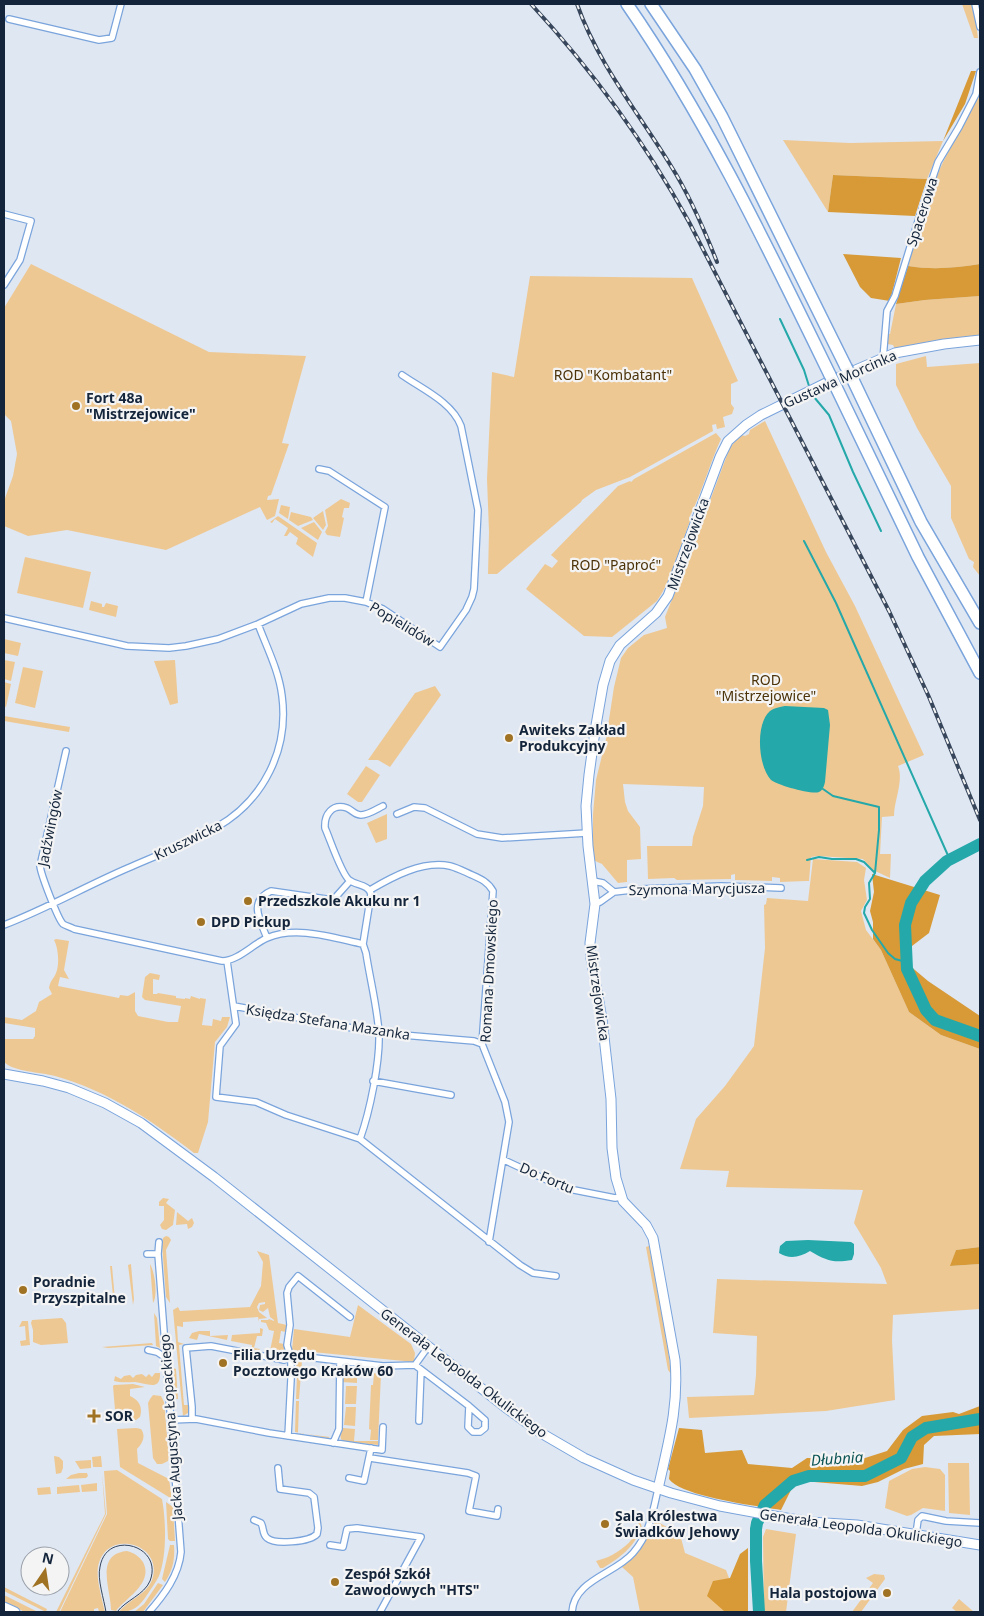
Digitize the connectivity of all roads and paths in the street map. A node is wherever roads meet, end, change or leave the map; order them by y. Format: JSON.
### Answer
{"nodes":[{"id":1,"x":121,"y":4,"type":"edge"},
{"id":2,"x":627,"y":4,"type":"edge"},
{"id":3,"x":651,"y":4,"type":"edge"},
{"id":4,"x":975,"y":4,"type":"edge"},
{"id":5,"x":9,"y":19,"type":"dead end"},
{"id":6,"x":980,"y":27,"type":"edge"},
{"id":7,"x":980,"y":72,"type":"edge"},
{"id":8,"x":4,"y":214,"type":"edge"},
{"id":9,"x":4,"y":285,"type":"edge"},
{"id":10,"x":980,"y":340,"type":"edge"},
{"id":11,"x":883,"y":359,"type":"junction"},
{"id":12,"x":402,"y":375,"type":"dead end"},
{"id":13,"x":761,"y":416,"type":"joint"},
{"id":14,"x":319,"y":469,"type":"dead end"},
{"id":15,"x":366,"y":602,"type":"junction"},
{"id":16,"x":4,"y":618,"type":"edge"},
{"id":17,"x":980,"y":623,"type":"edge"},
{"id":18,"x":258,"y":624,"type":"junction"},
{"id":19,"x":980,"y":673,"type":"edge"},
{"id":20,"x":66,"y":751,"type":"dead end"},
{"id":21,"x":383,"y":806,"type":"dead end"},
{"id":22,"x":396,"y":814,"type":"dead end"},
{"id":23,"x":587,"y":833,"type":"junction"},
{"id":24,"x":350,"y":881,"type":"junction"},
{"id":25,"x":593,"y":881,"type":"junction"},
{"id":26,"x":781,"y":888,"type":"dead end"},
{"id":27,"x":370,"y":890,"type":"junction"},
{"id":28,"x":614,"y":892,"type":"junction"},
{"id":29,"x":54,"y":903,"type":"junction"},
{"id":30,"x":595,"y":904,"type":"junction"},
{"id":31,"x":4,"y":925,"type":"edge"},
{"id":32,"x":267,"y":938,"type":"junction"},
{"id":33,"x":363,"y":944,"type":"junction"},
{"id":34,"x":227,"y":961,"type":"junction"},
{"id":35,"x":234,"y":1006,"type":"junction"},
{"id":36,"x":379,"y":1033,"type":"junction"},
{"id":37,"x":482,"y":1044,"type":"junction"},
{"id":38,"x":4,"y":1074,"type":"edge"},
{"id":39,"x":373,"y":1081,"type":"junction"},
{"id":40,"x":451,"y":1095,"type":"dead end"},
{"id":41,"x":360,"y":1139,"type":"junction"},
{"id":42,"x":504,"y":1160,"type":"junction"},
{"id":43,"x":621,"y":1197,"type":"junction"},
{"id":44,"x":159,"y":1242,"type":"dead end"},
{"id":45,"x":489,"y":1242,"type":"junction"},
{"id":46,"x":148,"y":1254,"type":"dead end"},
{"id":47,"x":158,"y":1254,"type":"junction"},
{"id":48,"x":556,"y":1276,"type":"dead end"},
{"id":49,"x":350,"y":1317,"type":"dead end"},
{"id":50,"x":428,"y":1346,"type":"junction"},
{"id":51,"x":148,"y":1350,"type":"dead end"},
{"id":52,"x":166,"y":1358,"type":"junction"},
{"id":53,"x":291,"y":1358,"type":"junction"},
{"id":54,"x":340,"y":1361,"type":"junction"},
{"id":55,"x":415,"y":1366,"type":"junction"},
{"id":56,"x":421,"y":1370,"type":"junction"},
{"id":57,"x":469,"y":1406,"type":"junction"},
{"id":58,"x":192,"y":1419,"type":"junction"},
{"id":59,"x":171,"y":1420,"type":"junction"},
{"id":60,"x":419,"y":1421,"type":"dead end"},
{"id":61,"x":383,"y":1428,"type":"dead end"},
{"id":62,"x":288,"y":1436,"type":"junction"},
{"id":63,"x":333,"y":1443,"type":"junction"},
{"id":64,"x":371,"y":1448,"type":"junction"},
{"id":65,"x":370,"y":1458,"type":"junction"},
{"id":66,"x":278,"y":1468,"type":"dead end"},
{"id":67,"x":349,"y":1478,"type":"dead end"},
{"id":68,"x":658,"y":1489,"type":"junction"},
{"id":69,"x":498,"y":1509,"type":"dead end"},
{"id":70,"x":254,"y":1520,"type":"dead end"},
{"id":71,"x":980,"y":1523,"type":"edge"},
{"id":72,"x":916,"y":1534,"type":"junction"},
{"id":73,"x":330,"y":1545,"type":"dead end"},
{"id":74,"x":980,"y":1546,"type":"edge"},
{"id":75,"x":156,"y":1604,"type":"junction"},
{"id":76,"x":4,"y":1607,"type":"edge"},
{"id":77,"x":15,"y":1612,"type":"edge"},
{"id":78,"x":149,"y":1612,"type":"edge"},
{"id":79,"x":154,"y":1612,"type":"edge"},
{"id":80,"x":380,"y":1612,"type":"edge"},
{"id":81,"x":572,"y":1612,"type":"edge"}],
"edges":[{"from":1,"to":5,"type":"street"},
{"from":2,"to":19,"type":"highway","bridge":true},
{"from":3,"to":17,"type":"highway","bridge":true},
{"from":4,"to":6,"type":"street"},
{"from":7,"to":11,"type":"street","name":"Spacerowa"},
{"from":8,"to":9,"type":"street"},
{"from":10,"to":11,"type":"street","name":"Gustawa Morcinka"},
{"from":11,"to":13,"type":"street","name":"Gustawa Morcinka"},
{"from":12,"to":15,"type":"street","name":"Popielidów"},
{"from":13,"to":23,"type":"street","name":"Mistrzejowicka"},
{"from":14,"to":15,"type":"street"},
{"from":15,"to":18,"type":"street","name":"Popielidów"},
{"from":16,"to":18,"type":"street","name":"Popielidów"},
{"from":18,"to":29,"type":"street","name":"Kruszwicka"},
{"from":20,"to":29,"type":"street","name":"Jadźwingów"},
{"from":21,"to":24,"type":"street"},
{"from":22,"to":23,"type":"street"},
{"from":23,"to":25,"type":"street","name":"Mistrzejowicka"},
{"from":24,"to":27,"type":"street"},
{"from":24,"to":32,"type":"street"},
{"from":25,"to":28,"type":"street","name":"Szymona Marycjusza"},
{"from":25,"to":30,"type":"street","name":"Mistrzejowicka"},
{"from":26,"to":28,"type":"street","name":"Szymona Marycjusza"},
{"from":27,"to":33,"type":"street"},
{"from":27,"to":37,"type":"street","name":"Romana Dmowskiego"},
{"from":28,"to":30,"type":"street","name":"Szymona Marycjusza"},
{"from":29,"to":31,"type":"street","name":"Kruszwicka"},
{"from":29,"to":34,"type":"street"},
{"from":30,"to":43,"type":"street","name":"Mistrzejowicka"},
{"from":32,"to":33,"type":"street"},
{"from":32,"to":34,"type":"street"},
{"from":33,"to":36,"type":"street"},
{"from":34,"to":35,"type":"street"},
{"from":35,"to":36,"type":"street","name":"Księdza Stefana Mazanka"},
{"from":35,"to":41,"type":"street"},
{"from":36,"to":37,"type":"street","name":"Księdza Stefana Mazanka"},
{"from":36,"to":39,"type":"street"},
{"from":37,"to":42,"type":"street","name":"Romana Dmowskiego"},
{"from":38,"to":50,"type":"street","name":"Generała Leopolda Okulickiego"},
{"from":39,"to":40,"type":"street"},
{"from":39,"to":41,"type":"street"},
{"from":41,"to":45,"type":"street"},
{"from":42,"to":43,"type":"street","name":"Do Fortu"},
{"from":42,"to":45,"type":"street","name":"Romana Dmowskiego"},
{"from":43,"to":68,"type":"street","name":"Mistrzejowicka"},
{"from":44,"to":47,"type":"street","name":"Jacka Augustyna Łopackiego"},
{"from":45,"to":48,"type":"street"},
{"from":46,"to":47,"type":"street"},
{"from":47,"to":52,"type":"street","name":"Jacka Augustyna Łopackiego"},
{"from":49,"to":53,"type":"street"},
{"from":50,"to":55,"type":"street"},
{"from":50,"to":68,"type":"street","name":"Generała Leopolda Okulickiego"},
{"from":51,"to":52,"type":"street"},
{"from":52,"to":59,"type":"street","name":"Jacka Augustyna Łopackiego"},
{"from":53,"to":54,"type":"street"},
{"from":53,"to":58,"type":"street"},
{"from":53,"to":62,"type":"street"},
{"from":54,"to":55,"type":"street"},
{"from":54,"to":63,"type":"street"},
{"from":55,"to":56,"type":"street"},
{"from":56,"to":57,"type":"street"},
{"from":56,"to":60,"type":"street"},
{"from":57,"to":57,"type":"street"},
{"from":58,"to":59,"type":"street"},
{"from":58,"to":62,"type":"street"},
{"from":59,"to":75,"type":"street","name":"Jacka Augustyna Łopackiego"},
{"from":61,"to":64,"type":"street"},
{"from":62,"to":63,"type":"street"},
{"from":63,"to":64,"type":"street"},
{"from":64,"to":65,"type":"street"},
{"from":65,"to":67,"type":"street"},
{"from":65,"to":69,"type":"street"},
{"from":66,"to":70,"type":"street"},
{"from":68,"to":72,"type":"street","name":"Generała Leopolda Okulickiego"},
{"from":68,"to":81,"type":"street"},
{"from":71,"to":72,"type":"street"},
{"from":72,"to":74,"type":"street","name":"Generała Leopolda Okulickiego"},
{"from":73,"to":80,"type":"street"},
{"from":75,"to":78,"type":"street","name":"Jacka Augustyna Łopackiego"},
{"from":75,"to":79,"type":"street","name":"Jacka Augustyna Łopackiego"},
{"from":76,"to":77,"type":"street"}]}
